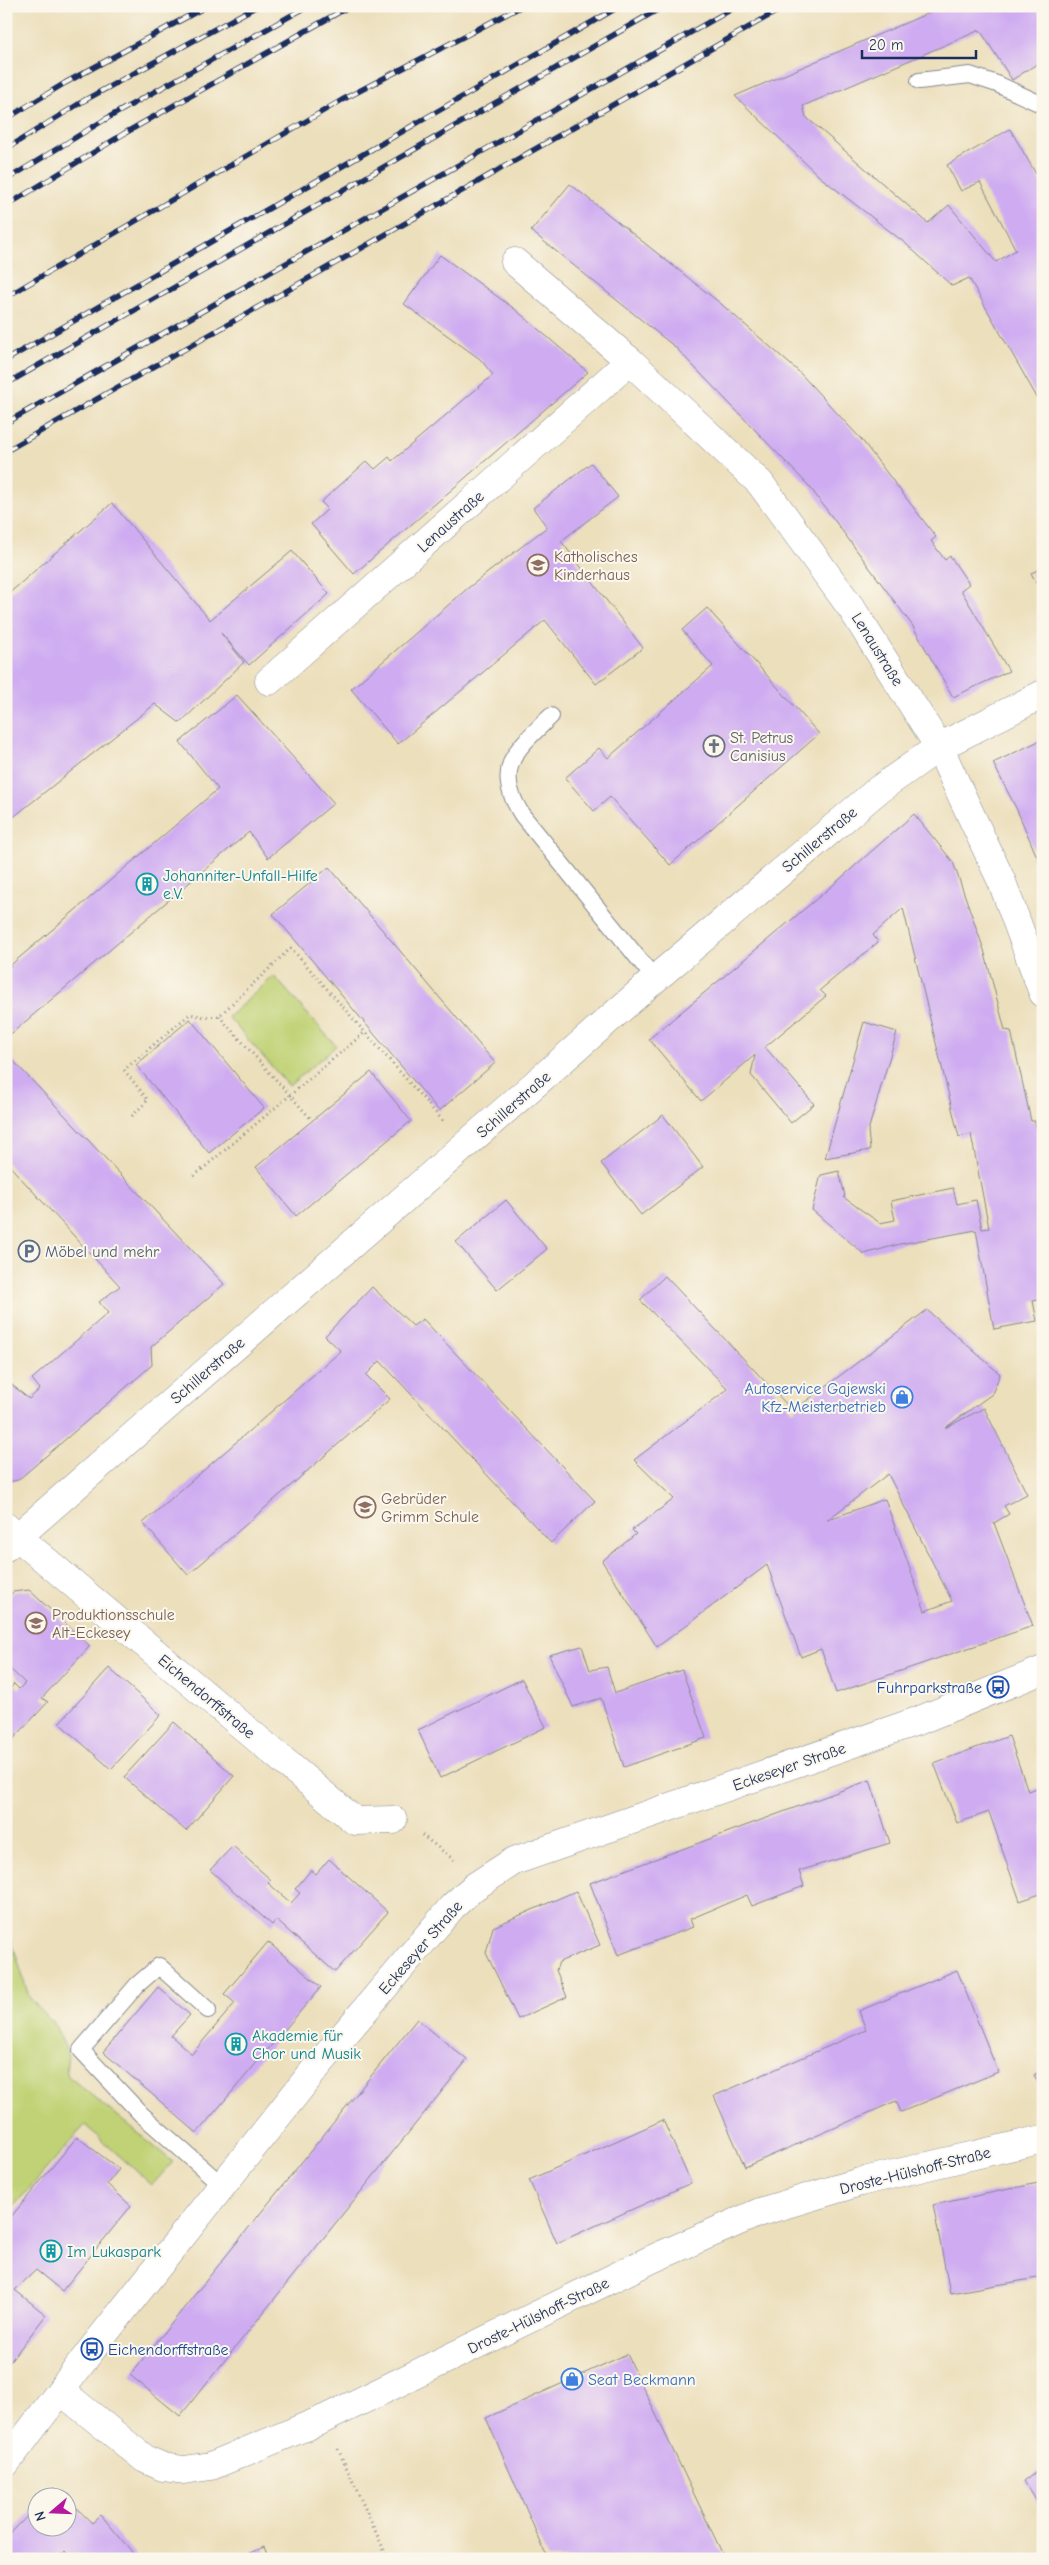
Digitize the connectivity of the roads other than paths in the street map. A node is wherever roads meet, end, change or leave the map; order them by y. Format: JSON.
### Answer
{"nodes":[{"id":1,"x":919,"y":81,"type":"dead end"},
{"id":2,"x":1043,"y":105,"type":"edge"},
{"id":3,"x":515,"y":262,"type":"dead end"},
{"id":4,"x":630,"y":361,"type":"junction"},
{"id":5,"x":269,"y":681,"type":"dead end"},
{"id":6,"x":1043,"y":694,"type":"edge"},
{"id":7,"x":552,"y":716,"type":"dead end"},
{"id":8,"x":940,"y":748,"type":"junction"},
{"id":9,"x":655,"y":979,"type":"junction"},
{"id":10,"x":1043,"y":993,"type":"edge"},
{"id":11,"x":10,"y":1537,"type":"edge"},
{"id":12,"x":1043,"y":1670,"type":"edge"},
{"id":13,"x":393,"y":1820,"type":"road end"},
{"id":14,"x":208,"y":2010,"type":"dead end"},
{"id":15,"x":1043,"y":2138,"type":"edge"},
{"id":16,"x":223,"y":2186,"type":"junction"},
{"id":17,"x":61,"y":2391,"type":"junction"},
{"id":18,"x":6,"y":2463,"type":"edge"}],
"edges":[{"from":1,"to":2,"type":"lane"},
{"from":3,"to":4,"type":"street","name":"Lenaustraße"},
{"from":4,"to":5,"type":"street","name":"Lenaustraße"},
{"from":4,"to":8,"type":"street","name":"Lenaustraße"},
{"from":6,"to":8,"type":"street","name":"Schillerstraße"},
{"from":7,"to":9,"type":"lane"},
{"from":8,"to":9,"type":"street","name":"Schillerstraße"},
{"from":8,"to":10,"type":"street","name":"Lenaustraße"},
{"from":9,"to":11,"type":"street","name":"Schillerstraße"},
{"from":11,"to":13,"type":"street","name":"Eichendorffstraße"},
{"from":12,"to":16,"type":"street","name":"Eckeseyer Straße"},
{"from":14,"to":16,"type":"lane"},
{"from":15,"to":17,"type":"street","name":"Droste-Hülshoff-Straße"},
{"from":16,"to":17,"type":"street","name":"Eckeseyer Straße"},
{"from":17,"to":18,"type":"street","name":"Eckeseyer Straße"}]}
